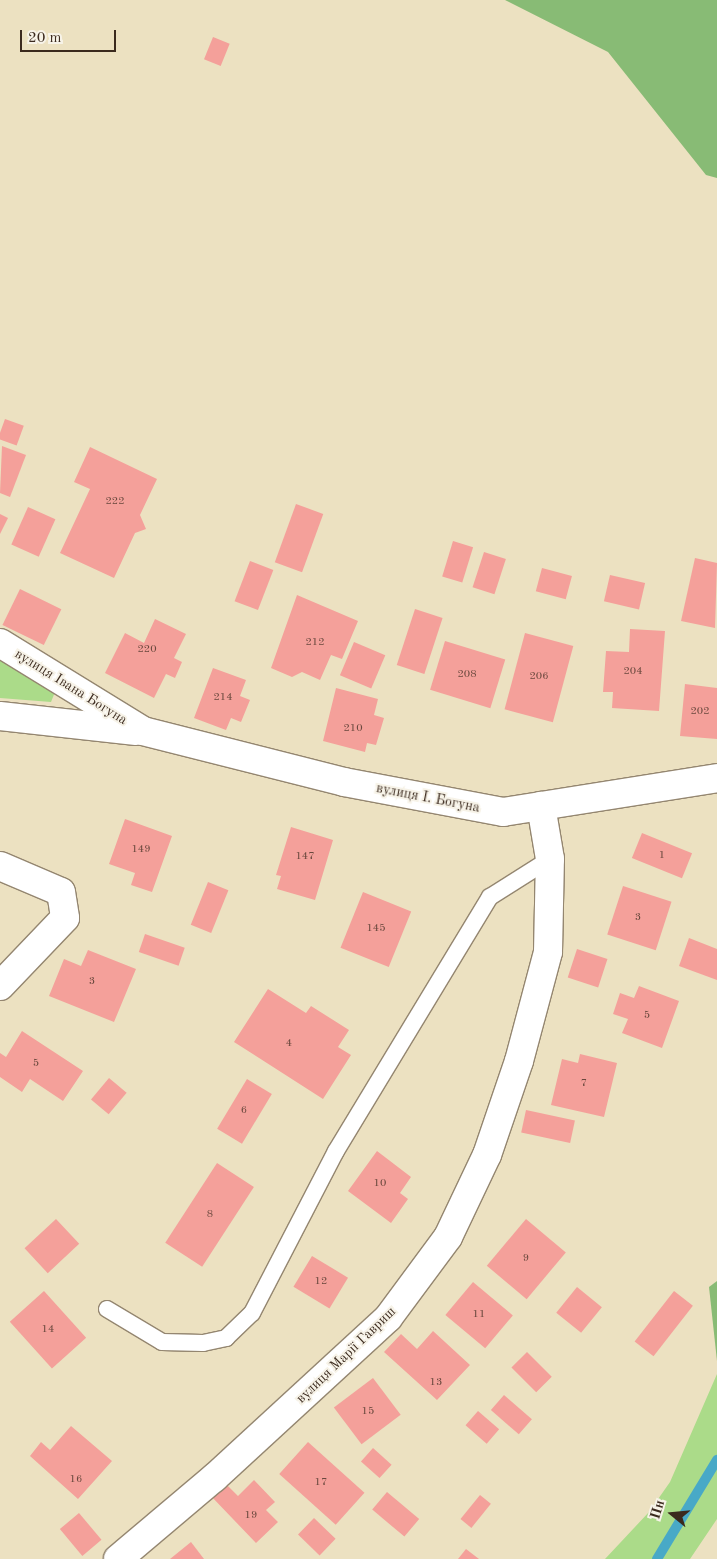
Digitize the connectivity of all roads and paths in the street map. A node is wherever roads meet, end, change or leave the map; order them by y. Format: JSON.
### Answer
{"nodes":[{"id":1,"x":0,"y":643,"type":"edge"},
{"id":2,"x":0,"y":716,"type":"edge"},
{"id":3,"x":143,"y":731,"type":"junction"},
{"id":4,"x":717,"y":778,"type":"edge"},
{"id":5,"x":542,"y":806,"type":"junction"},
{"id":6,"x":550,"y":859,"type":"junction"},
{"id":7,"x":0,"y":866,"type":"edge"},
{"id":8,"x":0,"y":986,"type":"edge"},
{"id":9,"x":107,"y":1309,"type":"dead end"},
{"id":10,"x":118,"y":1559,"type":"edge"}],
"edges":[{"from":1,"to":3,"type":"street","name":"вулиця Івана Богуна"},
{"from":2,"to":3,"type":"street"},
{"from":3,"to":5,"type":"street","name":"вулиця І. Богуна"},
{"from":4,"to":5,"type":"street","name":"вулиця І. Богуна"},
{"from":5,"to":6,"type":"street","name":"вулиця Марії Гавриш"},
{"from":6,"to":9,"type":"lane"},
{"from":6,"to":10,"type":"street","name":"вулиця Марії Гавриш"},
{"from":7,"to":8,"type":"street"}]}
